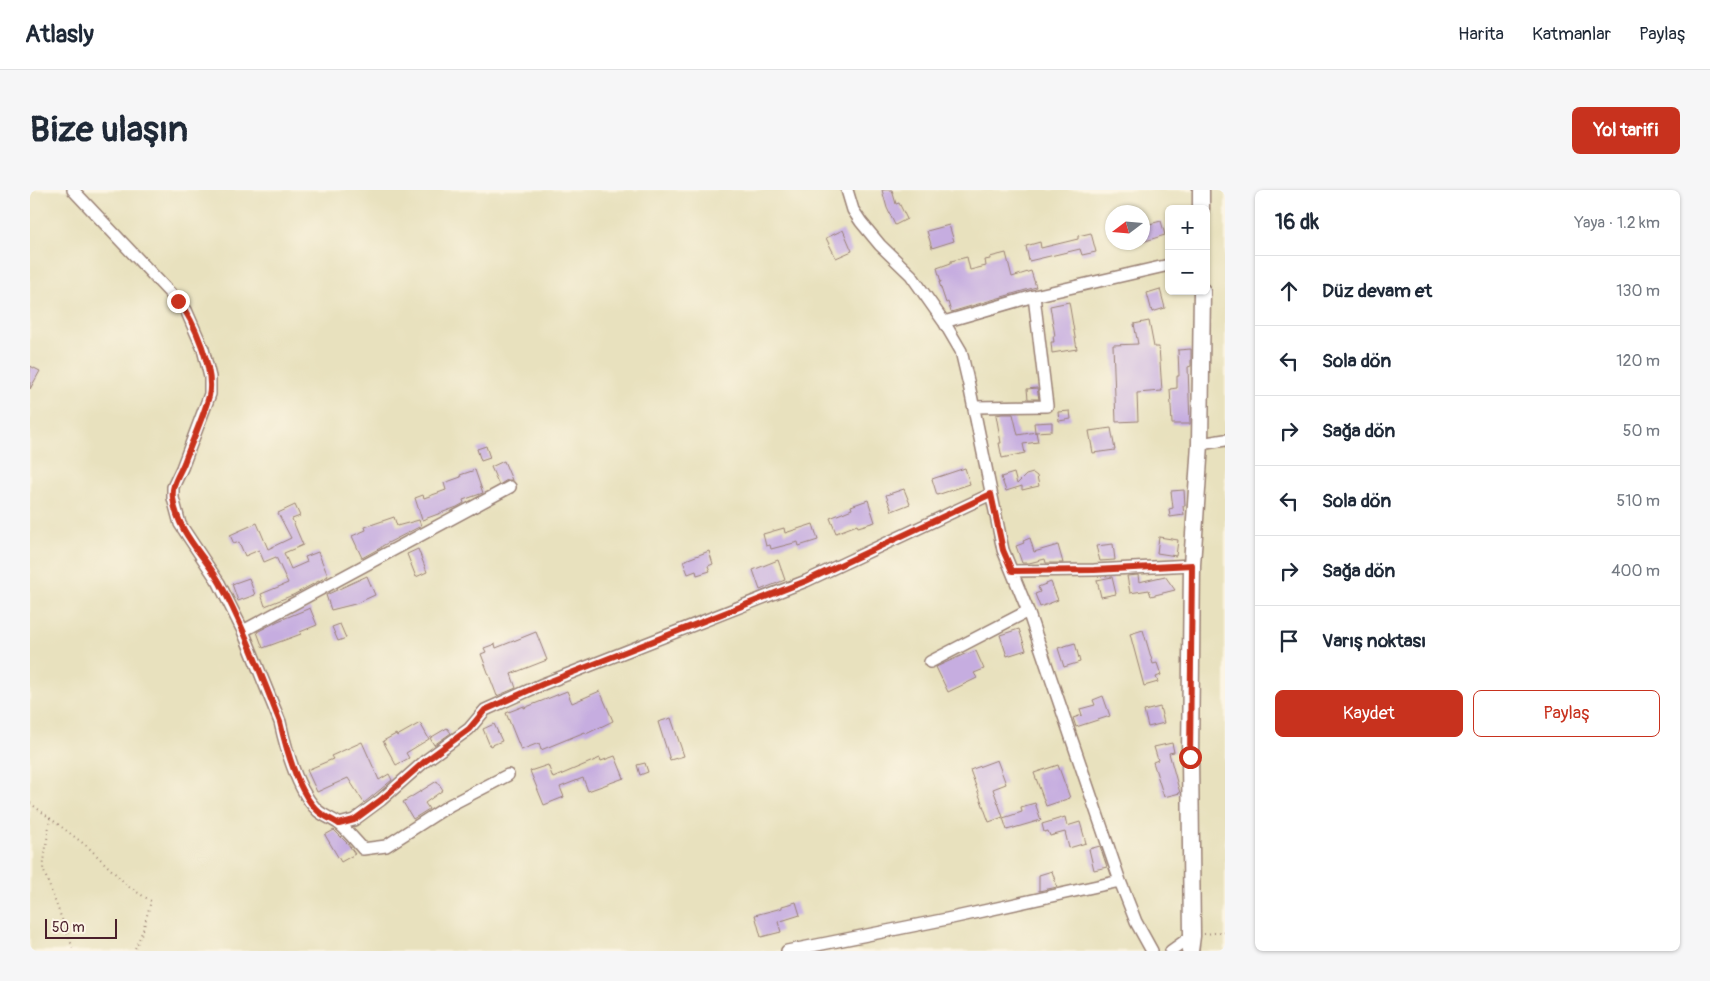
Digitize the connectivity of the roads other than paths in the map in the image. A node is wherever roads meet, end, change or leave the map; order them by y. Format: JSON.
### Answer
{"nodes":[{"id":1,"x":73,"y":190,"type":"edge"},
{"id":2,"x":847,"y":190,"type":"edge"},
{"id":3,"x":1201,"y":190,"type":"edge"},
{"id":4,"x":1201,"y":205,"type":"edge"},
{"id":5,"x":1165,"y":265,"type":"edge"},
{"id":6,"x":1202,"y":295,"type":"edge"},
{"id":7,"x":1034,"y":296,"type":"junction"},
{"id":8,"x":944,"y":322,"type":"junction"},
{"id":9,"x":974,"y":407,"type":"junction"},
{"id":10,"x":1225,"y":440,"type":"edge"},
{"id":11,"x":1200,"y":444,"type":"junction"},
{"id":12,"x":510,"y":487,"type":"dead end"},
{"id":13,"x":991,"y":494,"type":"junction"},
{"id":14,"x":1192,"y":565,"type":"junction"},
{"id":15,"x":1012,"y":571,"type":"junction"},
{"id":16,"x":1028,"y":612,"type":"junction"},
{"id":17,"x":243,"y":631,"type":"junction"},
{"id":18,"x":930,"y":662,"type":"dead end"},
{"id":19,"x":508,"y":775,"type":"dead end"},
{"id":20,"x":339,"y":824,"type":"junction"},
{"id":21,"x":1120,"y":881,"type":"junction"},
{"id":22,"x":1191,"y":944,"type":"edge"},
{"id":23,"x":787,"y":951,"type":"edge"},
{"id":24,"x":1152,"y":951,"type":"edge"},
{"id":25,"x":1171,"y":951,"type":"edge"}],
"edges":[{"from":1,"to":17,"type":"street"},
{"from":2,"to":8,"type":"street"},
{"from":3,"to":4,"type":"street"},
{"from":5,"to":7,"type":"street"},
{"from":6,"to":11,"type":"street"},
{"from":7,"to":8,"type":"street"},
{"from":7,"to":9,"type":"street"},
{"from":8,"to":9,"type":"street"},
{"from":9,"to":13,"type":"street"},
{"from":10,"to":11,"type":"street"},
{"from":11,"to":14,"type":"street"},
{"from":12,"to":17,"type":"street"},
{"from":13,"to":15,"type":"street"},
{"from":13,"to":20,"type":"street"},
{"from":14,"to":15,"type":"street"},
{"from":14,"to":22,"type":"street"},
{"from":15,"to":16,"type":"street"},
{"from":16,"to":18,"type":"street"},
{"from":16,"to":21,"type":"street"},
{"from":17,"to":20,"type":"street"},
{"from":19,"to":20,"type":"street"},
{"from":21,"to":23,"type":"street"},
{"from":21,"to":24,"type":"street"},
{"from":22,"to":25,"type":"street"}]}
